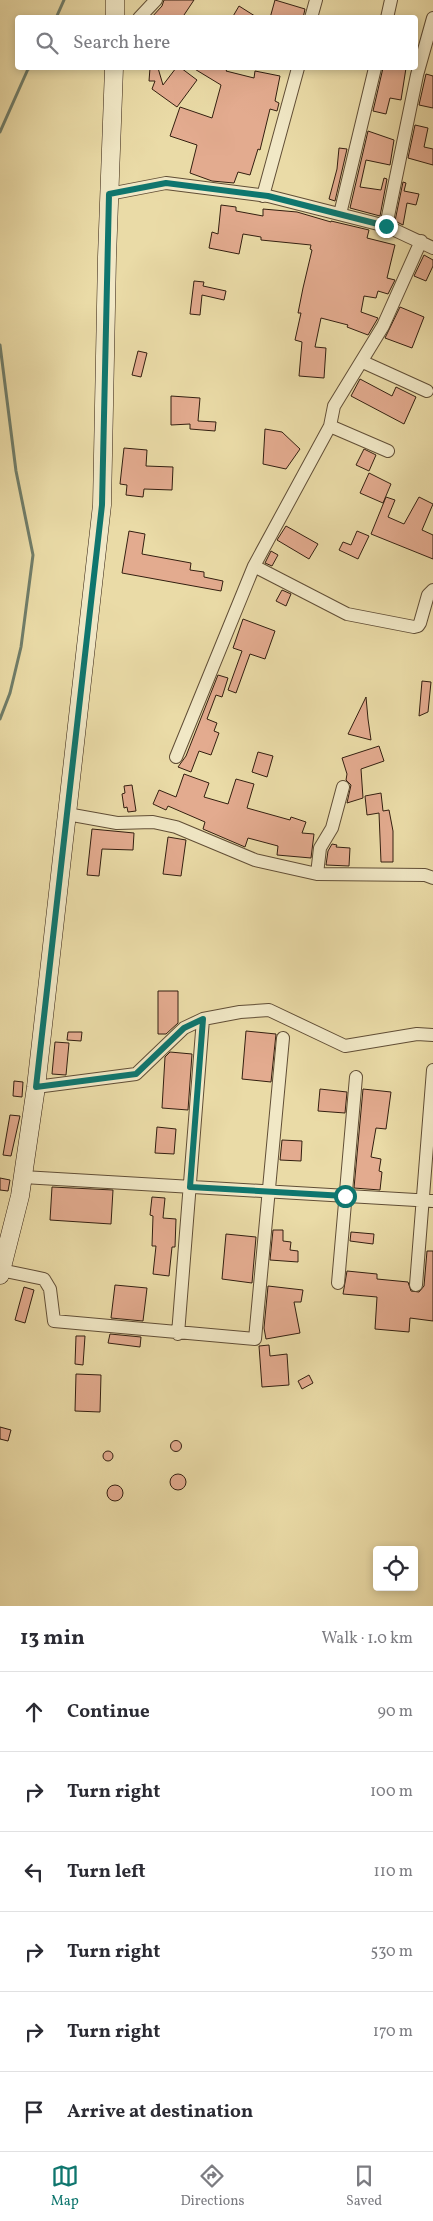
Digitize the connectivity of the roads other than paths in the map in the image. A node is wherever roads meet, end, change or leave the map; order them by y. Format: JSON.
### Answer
{"nodes":[{"id":1,"x":115,"y":0,"type":"edge"},
{"id":2,"x":156,"y":0,"type":"edge"},
{"id":3,"x":316,"y":0,"type":"edge"},
{"id":4,"x":391,"y":0,"type":"edge"},
{"id":5,"x":115,"y":15,"type":"edge"},
{"id":6,"x":142,"y":15,"type":"edge"},
{"id":7,"x":312,"y":15,"type":"edge"},
{"id":8,"x":388,"y":15,"type":"edge"},
{"id":9,"x":433,"y":18,"type":"edge"},
{"id":10,"x":114,"y":70,"type":"edge"},
{"id":11,"x":297,"y":70,"type":"edge"},
{"id":12,"x":375,"y":70,"type":"edge"},
{"id":13,"x":109,"y":194,"type":"junction"},
{"id":14,"x":263,"y":196,"type":"junction"},
{"id":15,"x":340,"y":214,"type":"junction"},
{"id":16,"x":386,"y":226,"type":"junction"},
{"id":17,"x":429,"y":245,"type":"edge"},
{"id":18,"x":363,"y":362,"type":"junction"},
{"id":19,"x":427,"y":391,"type":"dead end"},
{"id":20,"x":330,"y":426,"type":"junction"},
{"id":21,"x":388,"y":451,"type":"dead end"},
{"id":22,"x":254,"y":566,"type":"junction"},
{"id":23,"x":433,"y":590,"type":"edge"},
{"id":24,"x":176,"y":757,"type":"dead end"},
{"id":25,"x":343,"y":787,"type":"dead end"},
{"id":26,"x":67,"y":814,"type":"junction"},
{"id":27,"x":317,"y":874,"type":"junction"},
{"id":28,"x":433,"y":878,"type":"edge"},
{"id":29,"x":203,"y":1019,"type":"junction"},
{"id":30,"x":433,"y":1035,"type":"edge"},
{"id":31,"x":283,"y":1038,"type":"dead end"},
{"id":32,"x":433,"y":1070,"type":"edge"},
{"id":33,"x":356,"y":1077,"type":"dead end"},
{"id":34,"x":36,"y":1087,"type":"junction"},
{"id":35,"x":23,"y":1177,"type":"junction"},
{"id":36,"x":190,"y":1187,"type":"junction"},
{"id":37,"x":269,"y":1191,"type":"junction"},
{"id":38,"x":345,"y":1196,"type":"junction"},
{"id":39,"x":428,"y":1201,"type":"edge"},
{"id":40,"x":1,"y":1272,"type":"edge"},
{"id":41,"x":338,"y":1283,"type":"dead end"},
{"id":42,"x":416,"y":1285,"type":"dead end"},
{"id":43,"x":178,"y":1334,"type":"junction"}],
"edges":[{"from":1,"to":5,"type":"main road"},
{"from":2,"to":6,"type":"street"},
{"from":3,"to":7,"type":"street"},
{"from":4,"to":8,"type":"street"},
{"from":9,"to":16,"type":"street"},
{"from":10,"to":13,"type":"main road"},
{"from":11,"to":14,"type":"street"},
{"from":12,"to":15,"type":"street"},
{"from":13,"to":14,"type":"street"},
{"from":13,"to":26,"type":"main road"},
{"from":14,"to":15,"type":"street"},
{"from":15,"to":16,"type":"street"},
{"from":16,"to":17,"type":"street"},
{"from":17,"to":18,"type":"street"},
{"from":18,"to":19,"type":"street"},
{"from":18,"to":20,"type":"street"},
{"from":20,"to":21,"type":"street"},
{"from":20,"to":22,"type":"street"},
{"from":22,"to":23,"type":"street"},
{"from":22,"to":24,"type":"street"},
{"from":25,"to":27,"type":"street"},
{"from":26,"to":27,"type":"street"},
{"from":26,"to":34,"type":"main road"},
{"from":27,"to":28,"type":"street"},
{"from":29,"to":30,"type":"street"},
{"from":29,"to":34,"type":"street"},
{"from":29,"to":36,"type":"street"},
{"from":31,"to":37,"type":"street"},
{"from":32,"to":39,"type":"street"},
{"from":33,"to":38,"type":"street"},
{"from":34,"to":35,"type":"main road"},
{"from":35,"to":36,"type":"street"},
{"from":35,"to":40,"type":"main road"},
{"from":36,"to":37,"type":"street"},
{"from":36,"to":43,"type":"street"},
{"from":37,"to":38,"type":"street"},
{"from":37,"to":43,"type":"street"},
{"from":38,"to":39,"type":"street"},
{"from":38,"to":41,"type":"street"},
{"from":39,"to":42,"type":"street"},
{"from":40,"to":43,"type":"street"}]}
